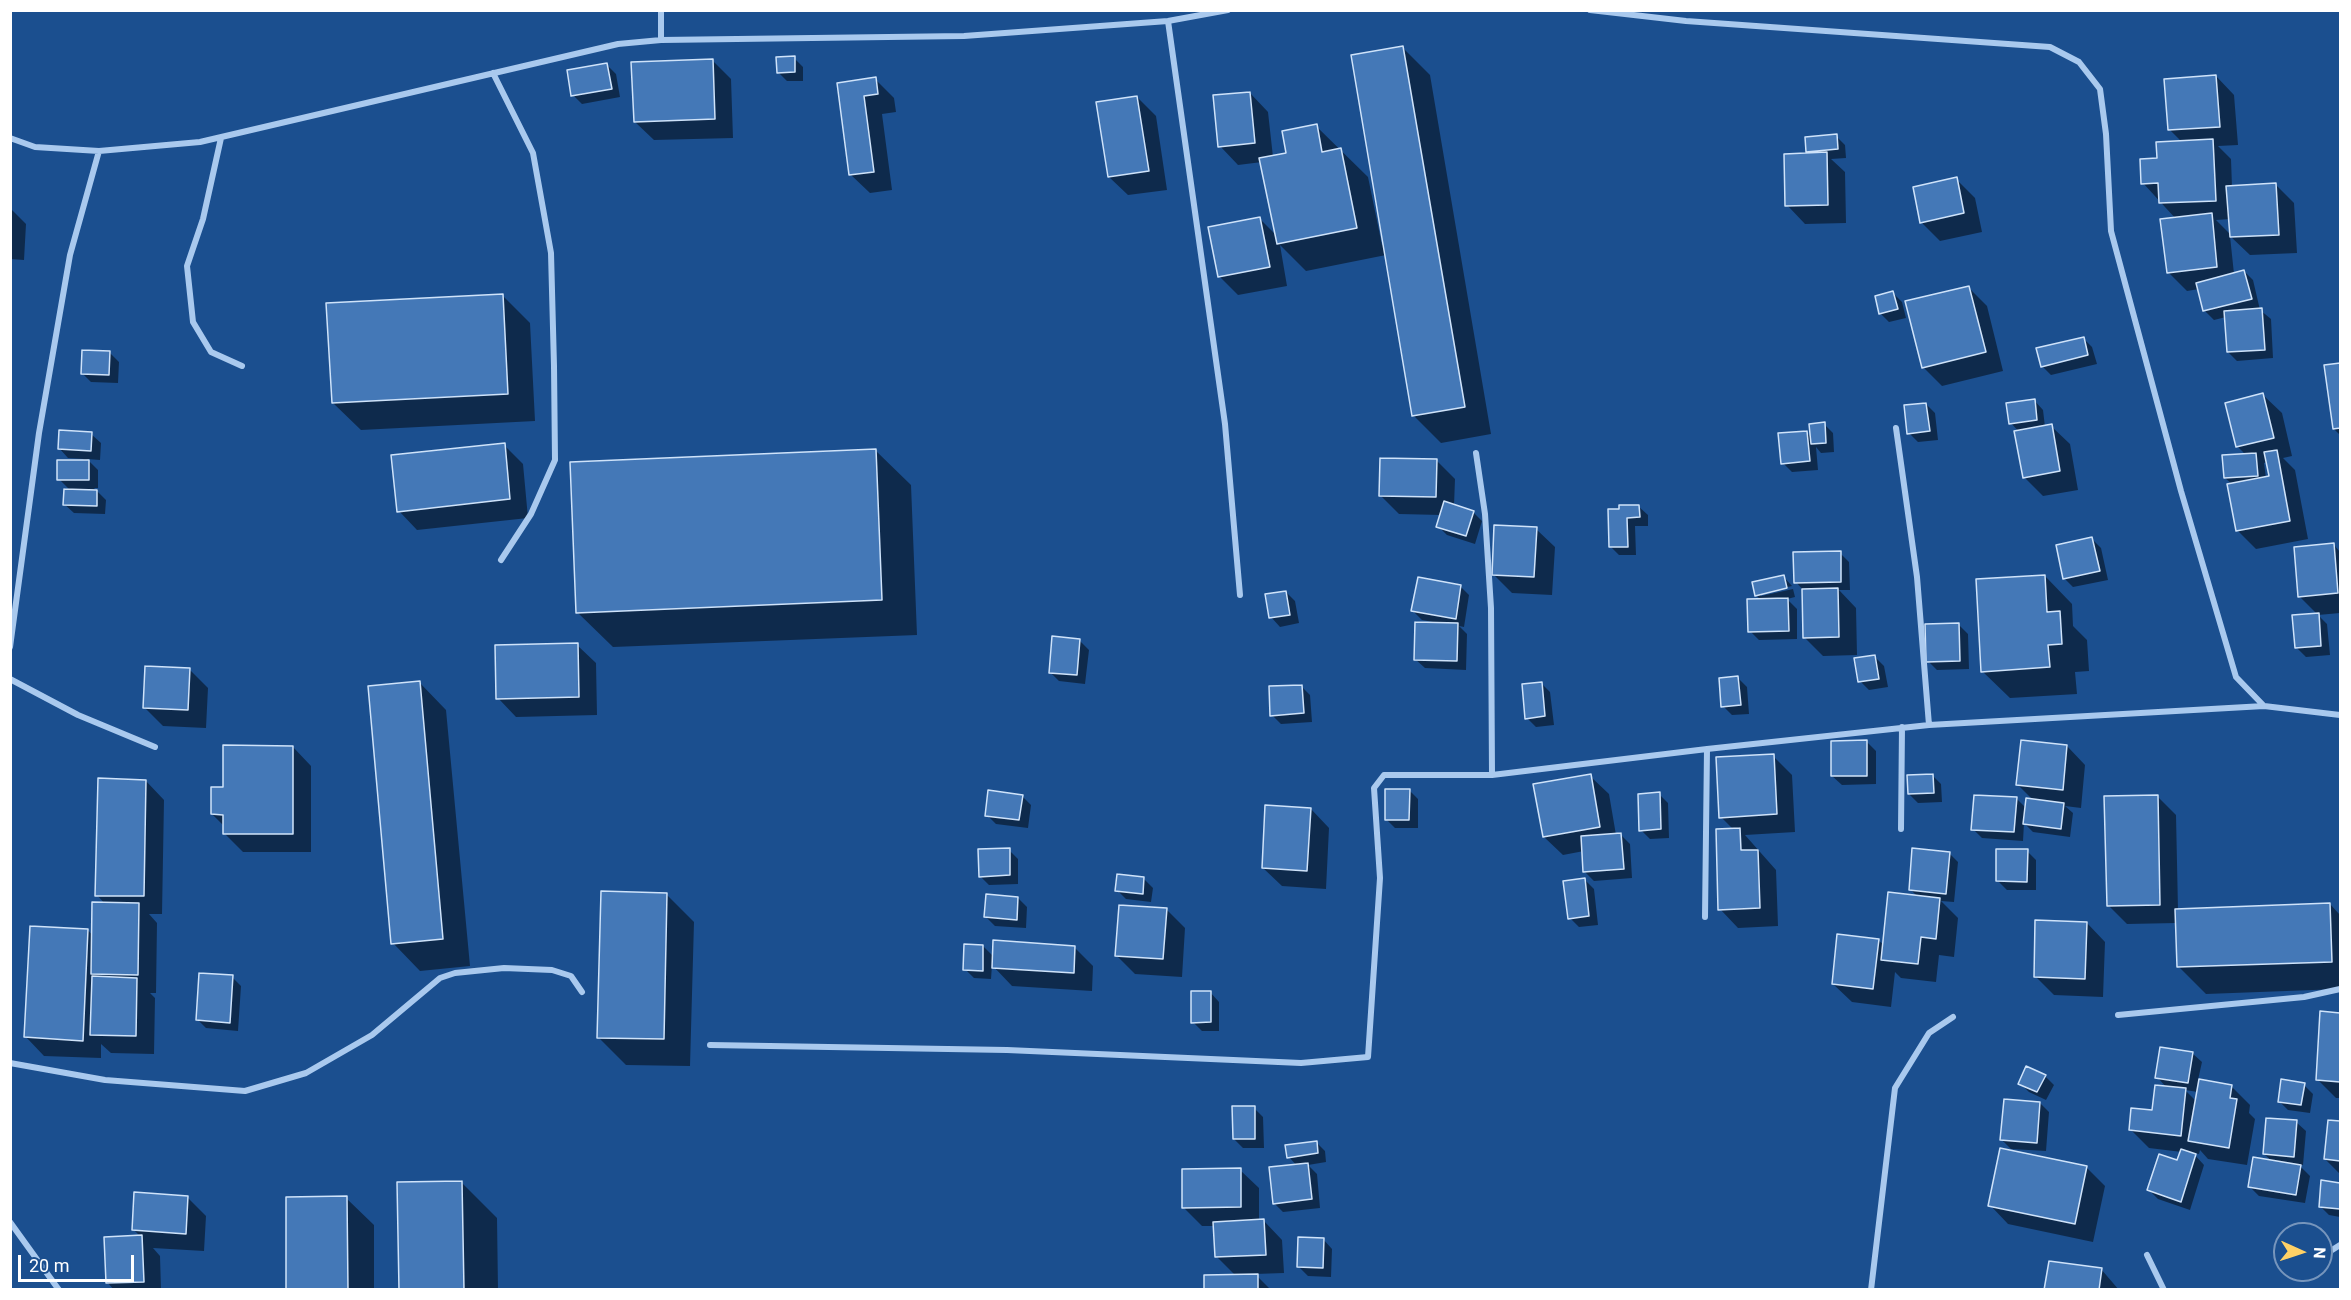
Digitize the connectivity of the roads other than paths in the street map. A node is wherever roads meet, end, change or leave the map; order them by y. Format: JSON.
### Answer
{"nodes":[{"id":1,"x":661,"y":10,"type":"edge"},
{"id":2,"x":1228,"y":10,"type":"edge"},
{"id":3,"x":1590,"y":10,"type":"edge"},
{"id":4,"x":1168,"y":21,"type":"junction"},
{"id":5,"x":661,"y":40,"type":"junction"},
{"id":6,"x":493,"y":73,"type":"junction"},
{"id":7,"x":10,"y":138,"type":"edge"},
{"id":8,"x":221,"y":138,"type":"junction"},
{"id":9,"x":99,"y":151,"type":"junction"},
{"id":10,"x":242,"y":366,"type":"dead end"},
{"id":11,"x":1896,"y":428,"type":"dead end"},
{"id":12,"x":1476,"y":453,"type":"dead end"},
{"id":13,"x":501,"y":560,"type":"dead end"},
{"id":14,"x":1240,"y":595,"type":"dead end"},
{"id":15,"x":10,"y":647,"type":"edge"},
{"id":16,"x":10,"y":679,"type":"edge"},
{"id":17,"x":2264,"y":706,"type":"junction"},
{"id":18,"x":2340,"y":715,"type":"edge"},
{"id":19,"x":1929,"y":725,"type":"junction"},
{"id":20,"x":1902,"y":727,"type":"junction"},
{"id":21,"x":155,"y":747,"type":"dead end"},
{"id":22,"x":1707,"y":749,"type":"junction"},
{"id":23,"x":1492,"y":775,"type":"junction"},
{"id":24,"x":1901,"y":829,"type":"dead end"},
{"id":25,"x":1705,"y":916,"type":"dead end"},
{"id":26,"x":2340,"y":989,"type":"edge"},
{"id":27,"x":582,"y":992,"type":"dead end"},
{"id":28,"x":2118,"y":1015,"type":"dead end"},
{"id":29,"x":1953,"y":1017,"type":"dead end"},
{"id":30,"x":710,"y":1045,"type":"dead end"},
{"id":31,"x":10,"y":1063,"type":"edge"},
{"id":32,"x":10,"y":1222,"type":"edge"},
{"id":33,"x":2147,"y":1255,"type":"dead end"},
{"id":34,"x":59,"y":1290,"type":"edge"},
{"id":35,"x":1870,"y":1290,"type":"edge"},
{"id":36,"x":2164,"y":1290,"type":"edge"}],
"edges":[{"from":1,"to":5,"type":"street"},
{"from":2,"to":4,"type":"street"},
{"from":3,"to":17,"type":"street"},
{"from":4,"to":5,"type":"street"},
{"from":4,"to":14,"type":"street"},
{"from":5,"to":6,"type":"street"},
{"from":6,"to":8,"type":"street"},
{"from":6,"to":13,"type":"street"},
{"from":7,"to":9,"type":"street"},
{"from":8,"to":9,"type":"street"},
{"from":8,"to":10,"type":"street"},
{"from":9,"to":15,"type":"street"},
{"from":11,"to":19,"type":"street"},
{"from":12,"to":23,"type":"street"},
{"from":16,"to":21,"type":"street"},
{"from":17,"to":18,"type":"street"},
{"from":17,"to":19,"type":"street"},
{"from":19,"to":20,"type":"street"},
{"from":20,"to":22,"type":"street"},
{"from":20,"to":24,"type":"street"},
{"from":22,"to":23,"type":"street"},
{"from":22,"to":25,"type":"street"},
{"from":23,"to":30,"type":"street"},
{"from":26,"to":28,"type":"street"},
{"from":27,"to":31,"type":"street"},
{"from":29,"to":35,"type":"street"},
{"from":32,"to":34,"type":"street"},
{"from":33,"to":36,"type":"street"}]}
